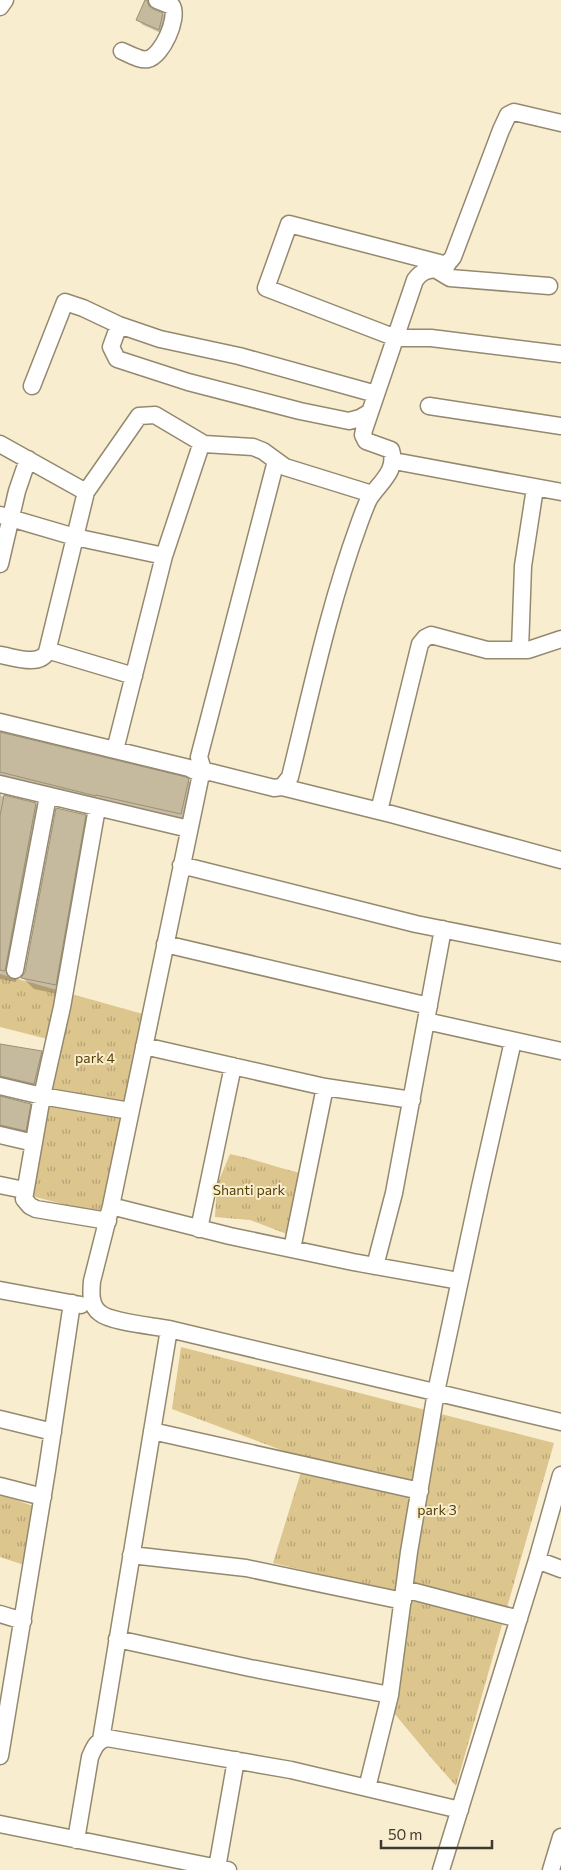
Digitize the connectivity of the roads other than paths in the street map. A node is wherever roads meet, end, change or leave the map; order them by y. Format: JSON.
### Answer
{"nodes":[{"id":1,"x":5,"y":0,"type":"edge"},
{"id":2,"x":156,"y":0,"type":"edge"},
{"id":3,"x":0,"y":7,"type":"edge"},
{"id":4,"x":122,"y":51,"type":"dead end"},
{"id":5,"x":561,"y":123,"type":"edge"},
{"id":6,"x":441,"y":267,"type":"junction"},
{"id":7,"x":549,"y":286,"type":"dead end"},
{"id":8,"x":120,"y":325,"type":"junction"},
{"id":9,"x":396,"y":338,"type":"junction"},
{"id":10,"x":561,"y":354,"type":"edge"},
{"id":11,"x":32,"y":386,"type":"dead end"},
{"id":12,"x":376,"y":394,"type":"junction"},
{"id":13,"x":430,"y":406,"type":"dead end"},
{"id":14,"x":370,"y":412,"type":"junction"},
{"id":15,"x":561,"y":426,"type":"edge"},
{"id":16,"x":0,"y":444,"type":"edge"},
{"id":17,"x":204,"y":444,"type":"junction"},
{"id":18,"x":28,"y":459,"type":"junction"},
{"id":19,"x":276,"y":461,"type":"junction"},
{"id":20,"x":392,"y":463,"type":"junction"},
{"id":21,"x":535,"y":488,"type":"junction"},
{"id":22,"x":86,"y":492,"type":"junction"},
{"id":23,"x":561,"y":492,"type":"edge"},
{"id":24,"x":372,"y":494,"type":"junction"},
{"id":25,"x":5,"y":517,"type":"edge"},
{"id":26,"x":75,"y":537,"type":"junction"},
{"id":27,"x":164,"y":556,"type":"junction"},
{"id":28,"x":0,"y":564,"type":"edge"},
{"id":29,"x":561,"y":639,"type":"edge"},
{"id":30,"x":520,"y":650,"type":"junction"},
{"id":31,"x":47,"y":652,"type":"junction"},
{"id":32,"x":0,"y":655,"type":"edge"},
{"id":33,"x":134,"y":676,"type":"junction"},
{"id":34,"x":0,"y":722,"type":"edge"},
{"id":35,"x":115,"y":750,"type":"junction"},
{"id":36,"x":203,"y":773,"type":"junction"},
{"id":37,"x":0,"y":786,"type":"edge"},
{"id":38,"x":282,"y":787,"type":"junction"},
{"id":39,"x":48,"y":796,"type":"junction"},
{"id":40,"x":97,"y":808,"type":"junction"},
{"id":41,"x":379,"y":811,"type":"junction"},
{"id":42,"x":189,"y":829,"type":"junction"},
{"id":43,"x":561,"y":860,"type":"edge"},
{"id":44,"x":181,"y":865,"type":"junction"},
{"id":45,"x":443,"y":929,"type":"junction"},
{"id":46,"x":165,"y":944,"type":"junction"},
{"id":47,"x":561,"y":953,"type":"edge"},
{"id":48,"x":15,"y":970,"type":"dead end"},
{"id":49,"x":428,"y":1013,"type":"junction"},
{"id":50,"x":513,"y":1041,"type":"junction"},
{"id":51,"x":144,"y":1046,"type":"junction"},
{"id":52,"x":561,"y":1051,"type":"edge"},
{"id":53,"x":233,"y":1066,"type":"junction"},
{"id":54,"x":0,"y":1086,"type":"edge"},
{"id":55,"x":325,"y":1087,"type":"junction"},
{"id":56,"x":42,"y":1096,"type":"junction"},
{"id":57,"x":412,"y":1100,"type":"junction"},
{"id":58,"x":130,"y":1111,"type":"junction"},
{"id":59,"x":0,"y":1135,"type":"edge"},
{"id":60,"x":34,"y":1143,"type":"junction"},
{"id":61,"x":0,"y":1185,"type":"edge"},
{"id":62,"x":24,"y":1190,"type":"junction"},
{"id":63,"x":109,"y":1214,"type":"junction"},
{"id":64,"x":199,"y":1229,"type":"junction"},
{"id":65,"x":292,"y":1249,"type":"junction"},
{"id":66,"x":375,"y":1266,"type":"junction"},
{"id":67,"x":460,"y":1281,"type":"junction"},
{"id":68,"x":0,"y":1290,"type":"edge"},
{"id":69,"x":72,"y":1303,"type":"junction"},
{"id":70,"x":94,"y":1306,"type":"junction"},
{"id":71,"x":169,"y":1329,"type":"junction"},
{"id":72,"x":436,"y":1392,"type":"junction"},
{"id":73,"x":0,"y":1419,"type":"edge"},
{"id":74,"x":561,"y":1422,"type":"edge"},
{"id":75,"x":152,"y":1430,"type":"junction"},
{"id":76,"x":53,"y":1432,"type":"junction"},
{"id":77,"x":561,"y":1475,"type":"edge"},
{"id":78,"x":0,"y":1486,"type":"edge"},
{"id":79,"x":420,"y":1491,"type":"junction"},
{"id":80,"x":43,"y":1497,"type":"junction"},
{"id":81,"x":130,"y":1555,"type":"junction"},
{"id":82,"x":537,"y":1560,"type":"junction"},
{"id":83,"x":561,"y":1569,"type":"edge"},
{"id":84,"x":403,"y":1595,"type":"junction"},
{"id":85,"x":0,"y":1614,"type":"edge"},
{"id":86,"x":519,"y":1619,"type":"junction"},
{"id":87,"x":23,"y":1621,"type":"junction"},
{"id":88,"x":117,"y":1639,"type":"junction"},
{"id":89,"x":6,"y":1682,"type":"edge"},
{"id":90,"x":390,"y":1695,"type":"junction"},
{"id":91,"x":101,"y":1740,"type":"junction"},
{"id":92,"x":0,"y":1756,"type":"edge"},
{"id":93,"x":236,"y":1760,"type":"junction"},
{"id":94,"x":367,"y":1788,"type":"junction"},
{"id":95,"x":460,"y":1810,"type":"junction"},
{"id":96,"x":0,"y":1824,"type":"edge"},
{"id":97,"x":561,"y":1837,"type":"edge"},
{"id":98,"x":76,"y":1840,"type":"junction"},
{"id":99,"x":161,"y":1864,"type":"edge"},
{"id":100,"x":223,"y":1869,"type":"edge"},
{"id":101,"x":441,"y":1870,"type":"edge"},
{"id":102,"x":551,"y":1870,"type":"edge"}],
"edges":[{"from":1,"to":3,"type":"street"},
{"from":2,"to":4,"type":"street"},
{"from":5,"to":6,"type":"street"},
{"from":6,"to":7,"type":"street"},
{"from":6,"to":9,"type":"street"},
{"from":6,"to":9,"type":"street"},
{"from":8,"to":11,"type":"street"},
{"from":8,"to":12,"type":"street"},
{"from":8,"to":14,"type":"street"},
{"from":9,"to":10,"type":"street"},
{"from":9,"to":12,"type":"street"},
{"from":12,"to":14,"type":"street"},
{"from":13,"to":15,"type":"street"},
{"from":14,"to":20,"type":"street"},
{"from":16,"to":18,"type":"street"},
{"from":17,"to":19,"type":"street"},
{"from":17,"to":22,"type":"street"},
{"from":17,"to":27,"type":"street"},
{"from":18,"to":22,"type":"street"},
{"from":18,"to":25,"type":"street"},
{"from":19,"to":24,"type":"street"},
{"from":19,"to":36,"type":"street"},
{"from":20,"to":21,"type":"street"},
{"from":20,"to":24,"type":"street"},
{"from":21,"to":23,"type":"street"},
{"from":21,"to":30,"type":"street"},
{"from":22,"to":26,"type":"street"},
{"from":24,"to":38,"type":"street"},
{"from":25,"to":26,"type":"street"},
{"from":25,"to":28,"type":"street"},
{"from":26,"to":27,"type":"street"},
{"from":26,"to":31,"type":"street"},
{"from":27,"to":33,"type":"street"},
{"from":29,"to":30,"type":"street"},
{"from":30,"to":41,"type":"street"},
{"from":31,"to":32,"type":"street"},
{"from":31,"to":33,"type":"street"},
{"from":33,"to":35,"type":"street"},
{"from":34,"to":35,"type":"street"},
{"from":35,"to":36,"type":"street"},
{"from":36,"to":38,"type":"street"},
{"from":36,"to":42,"type":"street"},
{"from":37,"to":39,"type":"street"},
{"from":38,"to":41,"type":"street"},
{"from":39,"to":40,"type":"street"},
{"from":39,"to":48,"type":"street"},
{"from":40,"to":42,"type":"street"},
{"from":40,"to":56,"type":"street"},
{"from":41,"to":43,"type":"street"},
{"from":42,"to":44,"type":"street"},
{"from":44,"to":45,"type":"street"},
{"from":44,"to":46,"type":"street"},
{"from":45,"to":47,"type":"street"},
{"from":45,"to":49,"type":"street"},
{"from":46,"to":49,"type":"street"},
{"from":46,"to":51,"type":"street"},
{"from":49,"to":50,"type":"street"},
{"from":49,"to":57,"type":"street"},
{"from":50,"to":52,"type":"street"},
{"from":50,"to":67,"type":"street"},
{"from":51,"to":53,"type":"street"},
{"from":51,"to":58,"type":"street"},
{"from":53,"to":55,"type":"street"},
{"from":53,"to":64,"type":"street"},
{"from":54,"to":56,"type":"street"},
{"from":55,"to":57,"type":"street"},
{"from":55,"to":65,"type":"street"},
{"from":56,"to":58,"type":"street"},
{"from":56,"to":60,"type":"street"},
{"from":57,"to":66,"type":"street"},
{"from":58,"to":63,"type":"street"},
{"from":59,"to":60,"type":"street"},
{"from":60,"to":62,"type":"street"},
{"from":61,"to":62,"type":"street"},
{"from":62,"to":63,"type":"street"},
{"from":63,"to":64,"type":"street"},
{"from":63,"to":70,"type":"street"},
{"from":64,"to":65,"type":"street"},
{"from":65,"to":66,"type":"street"},
{"from":66,"to":67,"type":"street"},
{"from":67,"to":72,"type":"street"},
{"from":68,"to":69,"type":"street"},
{"from":69,"to":70,"type":"street"},
{"from":69,"to":76,"type":"street"},
{"from":70,"to":71,"type":"street"},
{"from":71,"to":72,"type":"street"},
{"from":71,"to":75,"type":"street"},
{"from":72,"to":74,"type":"street"},
{"from":72,"to":79,"type":"street"},
{"from":73,"to":76,"type":"street"},
{"from":75,"to":79,"type":"street"},
{"from":75,"to":81,"type":"street"},
{"from":76,"to":80,"type":"street"},
{"from":77,"to":82,"type":"street"},
{"from":78,"to":80,"type":"street"},
{"from":79,"to":84,"type":"street"},
{"from":80,"to":87,"type":"street"},
{"from":81,"to":84,"type":"street"},
{"from":81,"to":88,"type":"street"},
{"from":82,"to":83,"type":"street"},
{"from":82,"to":86,"type":"street"},
{"from":84,"to":86,"type":"street"},
{"from":84,"to":90,"type":"street"},
{"from":85,"to":87,"type":"street"},
{"from":86,"to":95,"type":"street"},
{"from":87,"to":89,"type":"street"},
{"from":88,"to":90,"type":"street"},
{"from":88,"to":91,"type":"street"},
{"from":89,"to":92,"type":"street"},
{"from":90,"to":94,"type":"street"},
{"from":91,"to":93,"type":"street"},
{"from":91,"to":98,"type":"street"},
{"from":93,"to":94,"type":"street"},
{"from":93,"to":100,"type":"street"},
{"from":94,"to":95,"type":"street"},
{"from":95,"to":101,"type":"street"},
{"from":96,"to":98,"type":"street"},
{"from":97,"to":102,"type":"street"},
{"from":98,"to":99,"type":"street"},
{"from":99,"to":100,"type":"street"}]}
